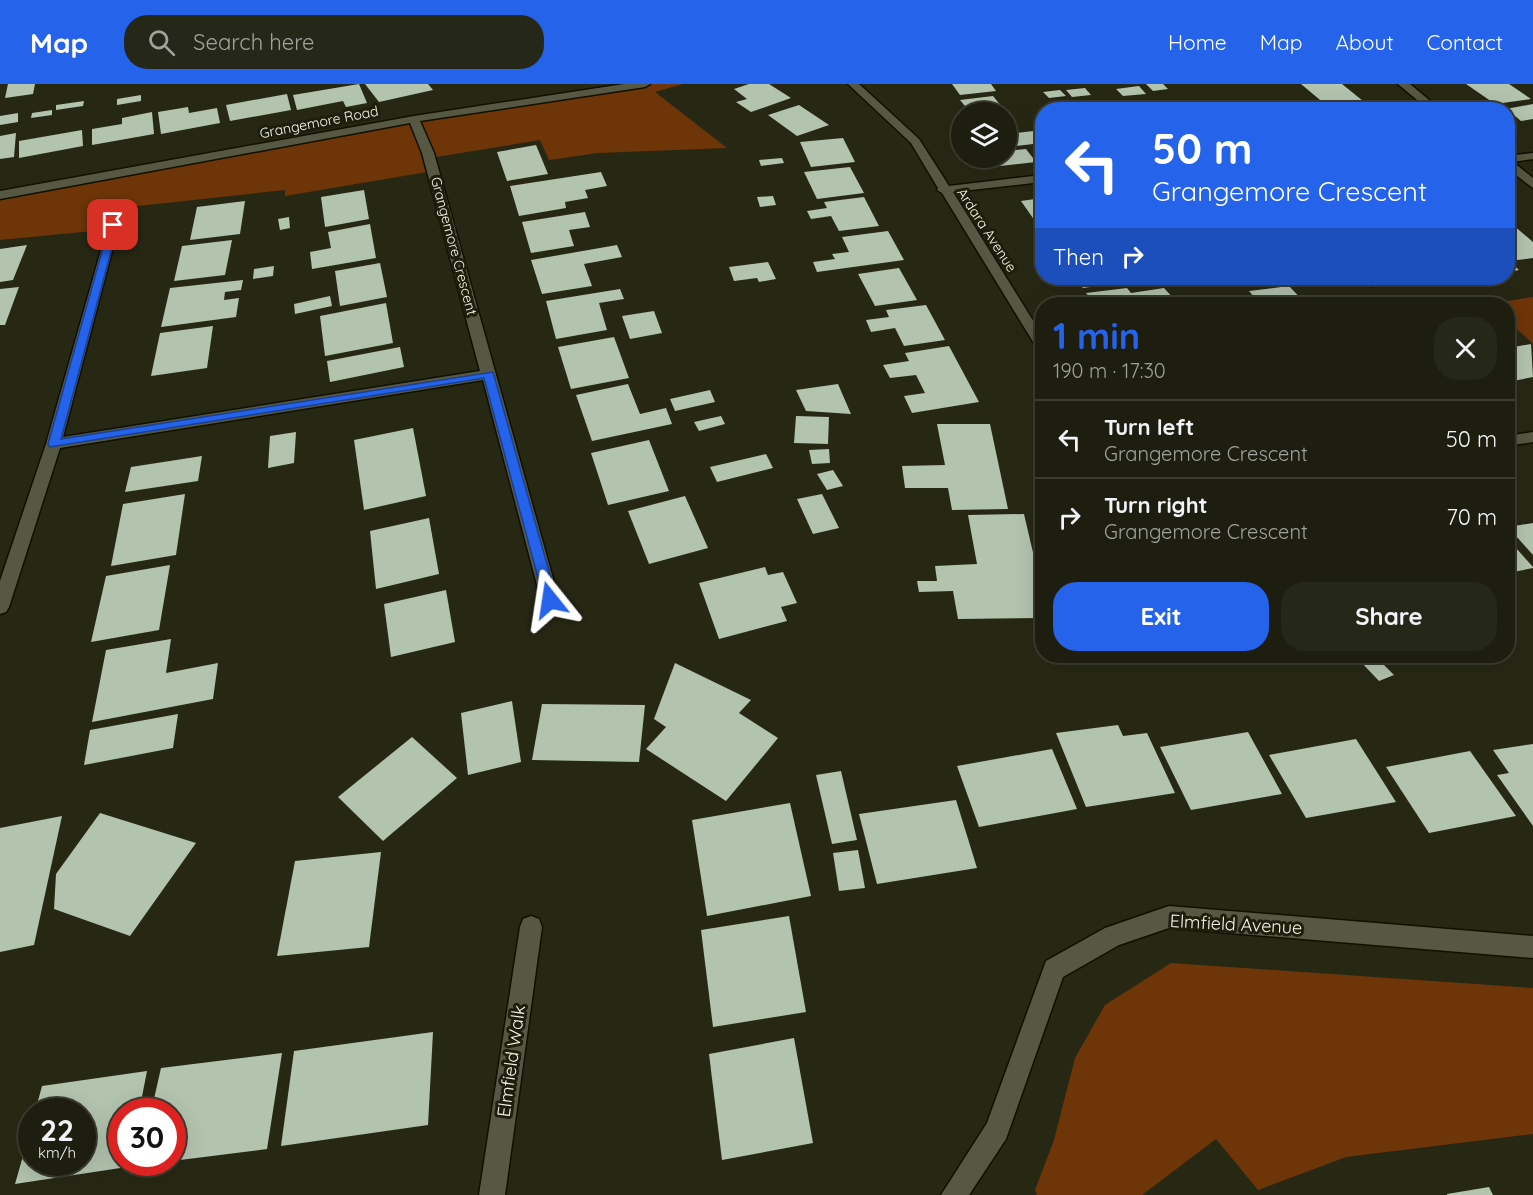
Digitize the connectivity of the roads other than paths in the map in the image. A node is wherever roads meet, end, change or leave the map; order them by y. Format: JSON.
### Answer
{"nodes":[{"id":1,"x":645,"y":84,"type":"edge"},
{"id":2,"x":854,"y":84,"type":"edge"},
{"id":3,"x":1403,"y":84,"type":"edge"},
{"id":4,"x":1426,"y":102,"type":"edge"},
{"id":5,"x":414,"y":119,"type":"junction"},
{"id":6,"x":1533,"y":156,"type":"edge"},
{"id":7,"x":1515,"y":158,"type":"edge"},
{"id":8,"x":1515,"y":170,"type":"edge"},
{"id":9,"x":1035,"y":179,"type":"edge"},
{"id":10,"x":1533,"y":184,"type":"edge"},
{"id":11,"x":943,"y":190,"type":"junction"},
{"id":12,"x":0,"y":195,"type":"edge"},
{"id":13,"x":113,"y":225,"type":"dead end"},
{"id":14,"x":1035,"y":334,"type":"edge"},
{"id":15,"x":489,"y":374,"type":"junction"},
{"id":16,"x":1533,"y":437,"type":"edge"},
{"id":17,"x":1515,"y":440,"type":"edge"},
{"id":18,"x":54,"y":444,"type":"junction"},
{"id":19,"x":550,"y":600,"type":"dead end"},
{"id":20,"x":0,"y":607,"type":"edge"},
{"id":21,"x":531,"y":927,"type":"dead end"},
{"id":22,"x":1533,"y":947,"type":"edge"},
{"id":23,"x":492,"y":1195,"type":"edge"},
{"id":24,"x":954,"y":1195,"type":"edge"}],
"edges":[{"from":1,"to":5,"type":"street","name":"Grangemore Road"},
{"from":2,"to":11,"type":"street","name":"Ardara Avenue"},
{"from":3,"to":4,"type":"street"},
{"from":5,"to":12,"type":"street","name":"Grangemore Road"},
{"from":5,"to":15,"type":"street","name":"Grangemore Crescent"},
{"from":6,"to":7,"type":"street"},
{"from":8,"to":10,"type":"street"},
{"from":9,"to":11,"type":"street"},
{"from":11,"to":14,"type":"street","name":"Ardara Avenue"},
{"from":13,"to":18,"type":"street"},
{"from":15,"to":18,"type":"street"},
{"from":15,"to":19,"type":"street","name":"Grangemore Crescent"},
{"from":16,"to":17,"type":"street"},
{"from":18,"to":20,"type":"street"},
{"from":21,"to":23,"type":"street","name":"Elmfield Walk"},
{"from":22,"to":24,"type":"street","name":"Elmfield Avenue"}]}
